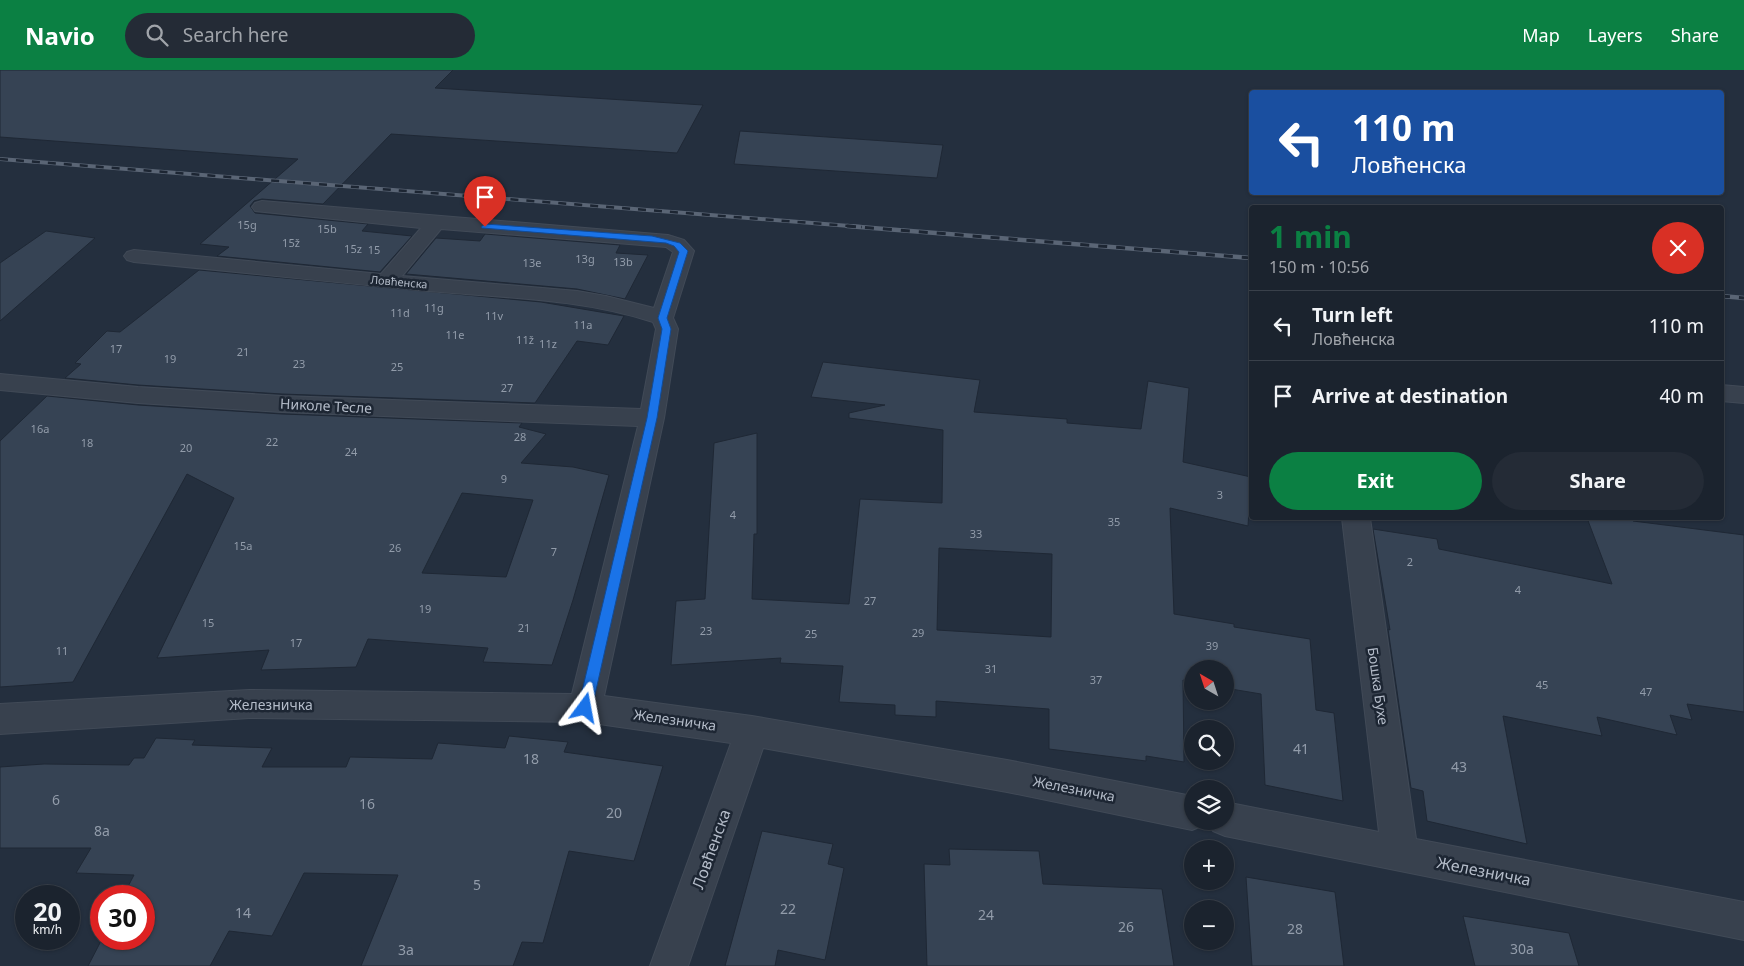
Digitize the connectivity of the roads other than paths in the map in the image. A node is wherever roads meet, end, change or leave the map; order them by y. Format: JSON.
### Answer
{"nodes":[{"id":1,"x":262,"y":207,"type":"dead end"},
{"id":2,"x":436,"y":223,"type":"junction"},
{"id":3,"x":134,"y":256,"type":"dead end"},
{"id":4,"x":386,"y":281,"type":"junction"},
{"id":5,"x":662,"y":318,"type":"junction"},
{"id":6,"x":0,"y":382,"type":"edge"},
{"id":7,"x":1724,"y":393,"type":"edge"},
{"id":8,"x":1744,"y":396,"type":"edge"},
{"id":9,"x":652,"y":418,"type":"junction"},
{"id":10,"x":1356,"y":520,"type":"edge"},
{"id":11,"x":585,"y":708,"type":"junction"},
{"id":12,"x":0,"y":719,"type":"edge"},
{"id":13,"x":752,"y":731,"type":"junction"},
{"id":14,"x":1184,"y":811,"type":"edge"},
{"id":15,"x":1234,"y":821,"type":"edge"},
{"id":16,"x":1400,"y":854,"type":"junction"},
{"id":17,"x":1744,"y":921,"type":"edge"},
{"id":18,"x":669,"y":966,"type":"edge"}],
"edges":[{"from":1,"to":2,"type":"street"},
{"from":2,"to":4,"type":"street"},
{"from":2,"to":5,"type":"street"},
{"from":3,"to":4,"type":"street","name":"Ловћенска"},
{"from":4,"to":5,"type":"street","name":"Ловћенска"},
{"from":5,"to":9,"type":"street"},
{"from":6,"to":9,"type":"street","name":"Николе Тесле"},
{"from":7,"to":8,"type":"street"},
{"from":9,"to":11,"type":"street"},
{"from":10,"to":16,"type":"street","name":"Бошка Бухе"},
{"from":11,"to":12,"type":"street","name":"Железничка"},
{"from":11,"to":13,"type":"street","name":"Железничка"},
{"from":13,"to":14,"type":"street","name":"Железничка"},
{"from":13,"to":18,"type":"street","name":"Ловћенска"},
{"from":15,"to":16,"type":"street","name":"Железничка"},
{"from":16,"to":17,"type":"street","name":"Железничка"}]}
